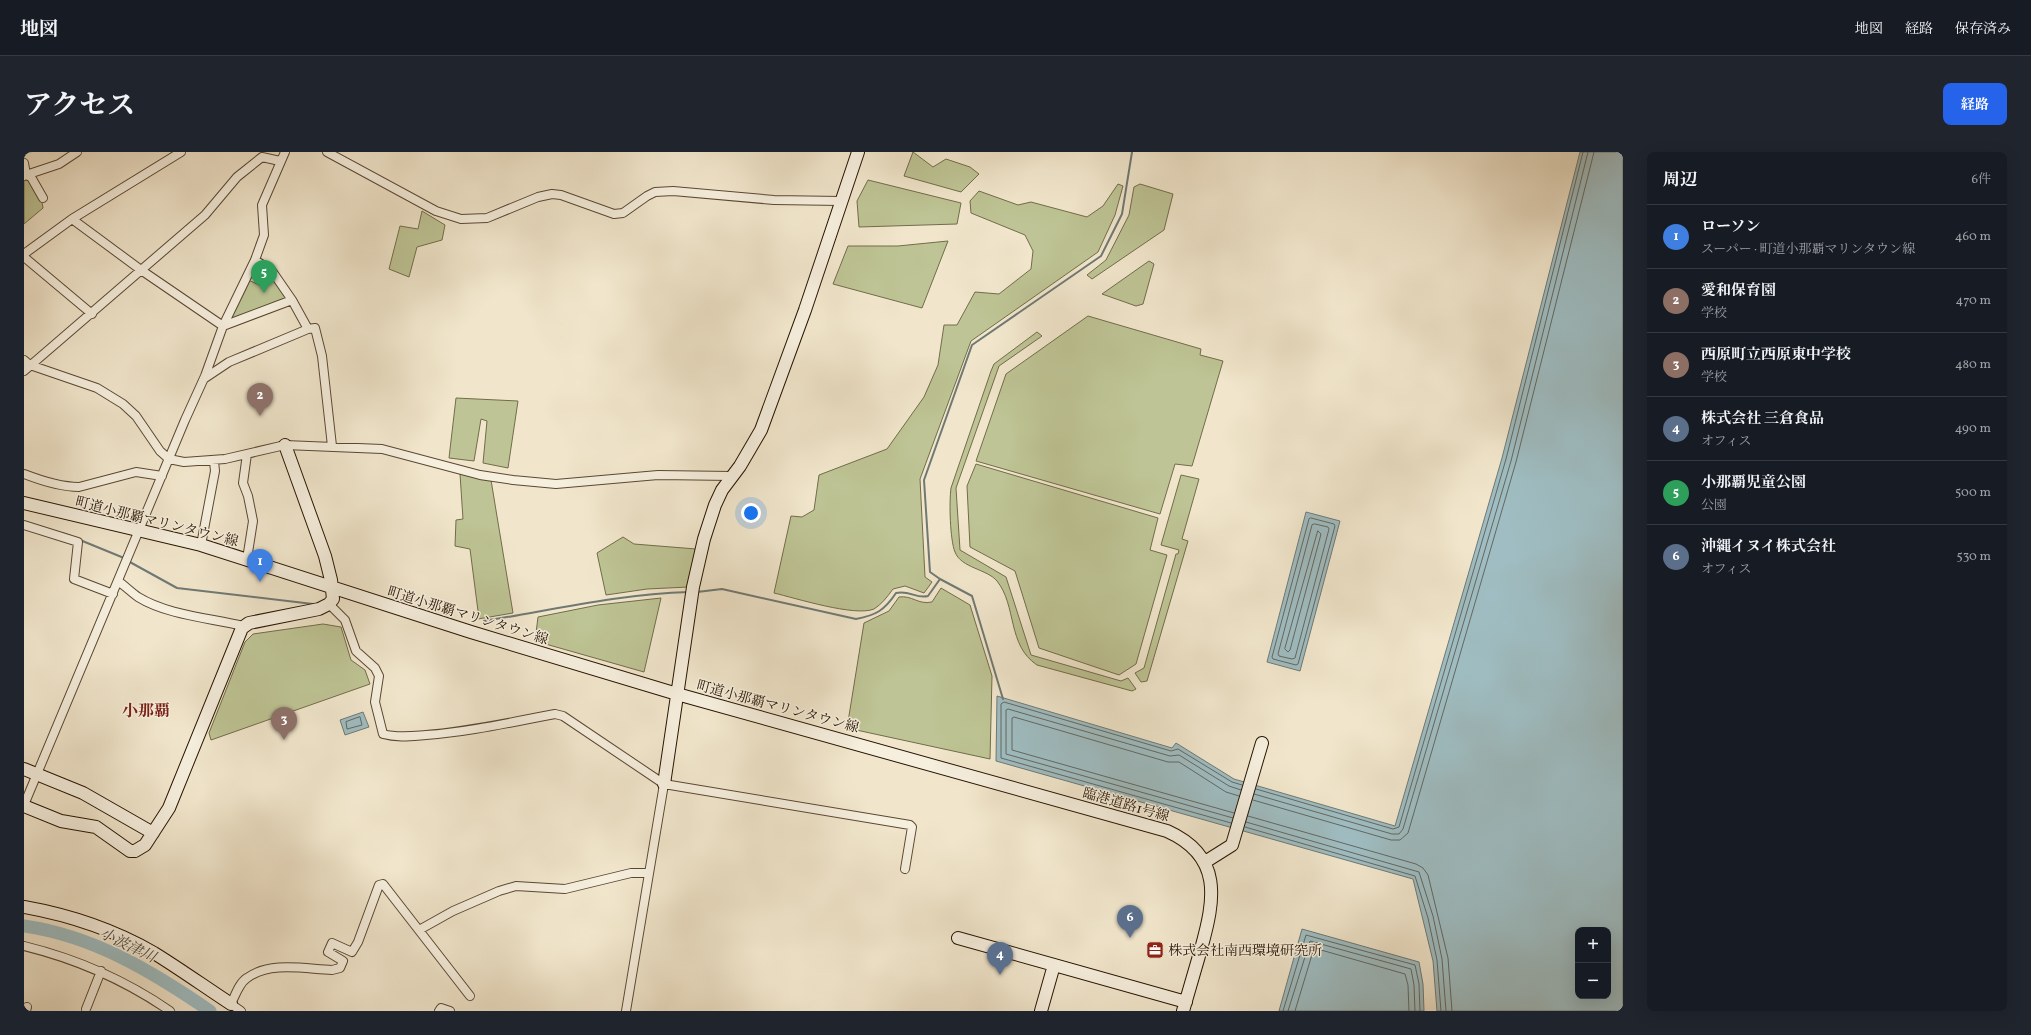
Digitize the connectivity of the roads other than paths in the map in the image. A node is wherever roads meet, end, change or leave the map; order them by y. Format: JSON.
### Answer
{"nodes":[{"id":1,"x":77,"y":152,"type":"edge"},
{"id":2,"x":181,"y":152,"type":"edge"},
{"id":3,"x":285,"y":152,"type":"edge"},
{"id":4,"x":327,"y":152,"type":"edge"},
{"id":5,"x":858,"y":152,"type":"edge"},
{"id":6,"x":280,"y":161,"type":"junction"},
{"id":7,"x":24,"y":163,"type":"edge"},
{"id":8,"x":25,"y":175,"type":"edge"},
{"id":9,"x":44,"y":198,"type":"dead end"},
{"id":10,"x":841,"y":201,"type":"junction"},
{"id":11,"x":72,"y":219,"type":"junction"},
{"id":12,"x":24,"y":256,"type":"edge"},
{"id":13,"x":255,"y":260,"type":"junction"},
{"id":14,"x":141,"y":270,"type":"junction"},
{"id":15,"x":292,"y":300,"type":"junction"},
{"id":16,"x":92,"y":314,"type":"junction"},
{"id":17,"x":223,"y":326,"type":"junction"},
{"id":18,"x":308,"y":329,"type":"junction"},
{"id":19,"x":27,"y":363,"type":"edge"},
{"id":20,"x":24,"y":371,"type":"edge"},
{"id":21,"x":204,"y":379,"type":"junction"},
{"id":22,"x":285,"y":445,"type":"junction"},
{"id":23,"x":332,"y":446,"type":"junction"},
{"id":24,"x":247,"y":454,"type":"junction"},
{"id":25,"x":170,"y":459,"type":"junction"},
{"id":26,"x":214,"y":461,"type":"junction"},
{"id":27,"x":24,"y":474,"type":"edge"},
{"id":28,"x":162,"y":476,"type":"junction"},
{"id":29,"x":732,"y":476,"type":"junction"},
{"id":30,"x":24,"y":503,"type":"edge"},
{"id":31,"x":24,"y":525,"type":"edge"},
{"id":32,"x":140,"y":530,"type":"junction"},
{"id":33,"x":201,"y":545,"type":"junction"},
{"id":34,"x":247,"y":559,"type":"junction"},
{"id":35,"x":118,"y":581,"type":"junction"},
{"id":36,"x":332,"y":587,"type":"junction"},
{"id":37,"x":113,"y":594,"type":"junction"},
{"id":38,"x":329,"y":604,"type":"junction"},
{"id":39,"x":243,"y":626,"type":"junction"},
{"id":40,"x":677,"y":694,"type":"junction"},
{"id":41,"x":1262,"y":743,"type":"dead end"},
{"id":42,"x":903,"y":756,"type":"joint"},
{"id":43,"x":24,"y":769,"type":"edge"},
{"id":44,"x":38,"y":773,"type":"junction"},
{"id":45,"x":664,"y":784,"type":"junction"},
{"id":46,"x":24,"y":805,"type":"edge"},
{"id":47,"x":153,"y":833,"type":"junction"},
{"id":48,"x":1205,"y":862,"type":"junction"},
{"id":49,"x":905,"y":869,"type":"dead end"},
{"id":50,"x":649,"y":873,"type":"junction"},
{"id":51,"x":24,"y":907,"type":"edge"},
{"id":52,"x":419,"y":930,"type":"junction"},
{"id":53,"x":958,"y":938,"type":"dead end"},
{"id":54,"x":24,"y":946,"type":"edge"},
{"id":55,"x":1054,"y":965,"type":"junction"},
{"id":56,"x":101,"y":971,"type":"junction"},
{"id":57,"x":470,"y":996,"type":"dead end"},
{"id":58,"x":231,"y":1004,"type":"junction"},
{"id":59,"x":1184,"y":1006,"type":"edge"},
{"id":60,"x":86,"y":1009,"type":"dead end"},
{"id":61,"x":170,"y":1011,"type":"edge"},
{"id":62,"x":241,"y":1011,"type":"edge"},
{"id":63,"x":440,"y":1011,"type":"edge"},
{"id":64,"x":450,"y":1011,"type":"edge"},
{"id":65,"x":626,"y":1011,"type":"edge"},
{"id":66,"x":1041,"y":1011,"type":"edge"}],
"edges":[{"from":1,"to":8,"type":"street"},
{"from":2,"to":11,"type":"street"},
{"from":3,"to":6,"type":"street"},
{"from":4,"to":10,"type":"street"},
{"from":5,"to":10,"type":"street"},
{"from":6,"to":13,"type":"street"},
{"from":6,"to":14,"type":"street"},
{"from":7,"to":8,"type":"street"},
{"from":8,"to":9,"type":"street"},
{"from":10,"to":29,"type":"street"},
{"from":11,"to":12,"type":"street"},
{"from":11,"to":14,"type":"street"},
{"from":12,"to":16,"type":"street"},
{"from":13,"to":15,"type":"street"},
{"from":13,"to":17,"type":"street"},
{"from":14,"to":16,"type":"street"},
{"from":14,"to":17,"type":"street"},
{"from":15,"to":17,"type":"street"},
{"from":15,"to":18,"type":"street"},
{"from":16,"to":19,"type":"street"},
{"from":17,"to":21,"type":"street"},
{"from":18,"to":21,"type":"street"},
{"from":18,"to":23,"type":"street"},
{"from":19,"to":20,"type":"street"},
{"from":19,"to":25,"type":"street"},
{"from":21,"to":25,"type":"street"},
{"from":22,"to":23,"type":"street"},
{"from":22,"to":24,"type":"street"},
{"from":22,"to":36,"type":"street"},
{"from":23,"to":29,"type":"street"},
{"from":24,"to":26,"type":"street"},
{"from":24,"to":34,"type":"street"},
{"from":25,"to":26,"type":"street"},
{"from":25,"to":28,"type":"street"},
{"from":26,"to":33,"type":"street"},
{"from":27,"to":28,"type":"street"},
{"from":28,"to":32,"type":"street"},
{"from":29,"to":40,"type":"street"},
{"from":30,"to":32,"type":"street","name":"町道小那覇マリンタウン線"},
{"from":31,"to":37,"type":"street"},
{"from":32,"to":33,"type":"street","name":"町道小那覇マリンタウン線"},
{"from":32,"to":35,"type":"street"},
{"from":33,"to":34,"type":"street","name":"町道小那覇マリンタウン線"},
{"from":34,"to":36,"type":"street","name":"町道小那覇マリンタウン線"},
{"from":35,"to":37,"type":"street"},
{"from":35,"to":39,"type":"street"},
{"from":36,"to":38,"type":"street"},
{"from":36,"to":40,"type":"street","name":"町道小那覇マリンタウン線"},
{"from":37,"to":44,"type":"street"},
{"from":38,"to":39,"type":"street"},
{"from":38,"to":45,"type":"street"},
{"from":39,"to":47,"type":"street"},
{"from":40,"to":42,"type":"street","name":"町道小那覇マリンタウン線"},
{"from":40,"to":45,"type":"street"},
{"from":41,"to":48,"type":"street"},
{"from":42,"to":48,"type":"street","name":"臨港道路1号線"},
{"from":43,"to":44,"type":"street"},
{"from":44,"to":46,"type":"street"},
{"from":44,"to":47,"type":"street"},
{"from":45,"to":49,"type":"street"},
{"from":45,"to":50,"type":"street"},
{"from":46,"to":47,"type":"street"},
{"from":48,"to":59,"type":"street","name":"臨港道路1号線"},
{"from":50,"to":52,"type":"street"},
{"from":50,"to":65,"type":"street"},
{"from":51,"to":58,"type":"street"},
{"from":52,"to":57,"type":"street"},
{"from":52,"to":58,"type":"street"},
{"from":53,"to":55,"type":"street"},
{"from":54,"to":56,"type":"street"},
{"from":55,"to":59,"type":"street"},
{"from":55,"to":66,"type":"street"},
{"from":56,"to":60,"type":"street"},
{"from":56,"to":61,"type":"street"},
{"from":58,"to":62,"type":"street"},
{"from":63,"to":64,"type":"street"}]}
